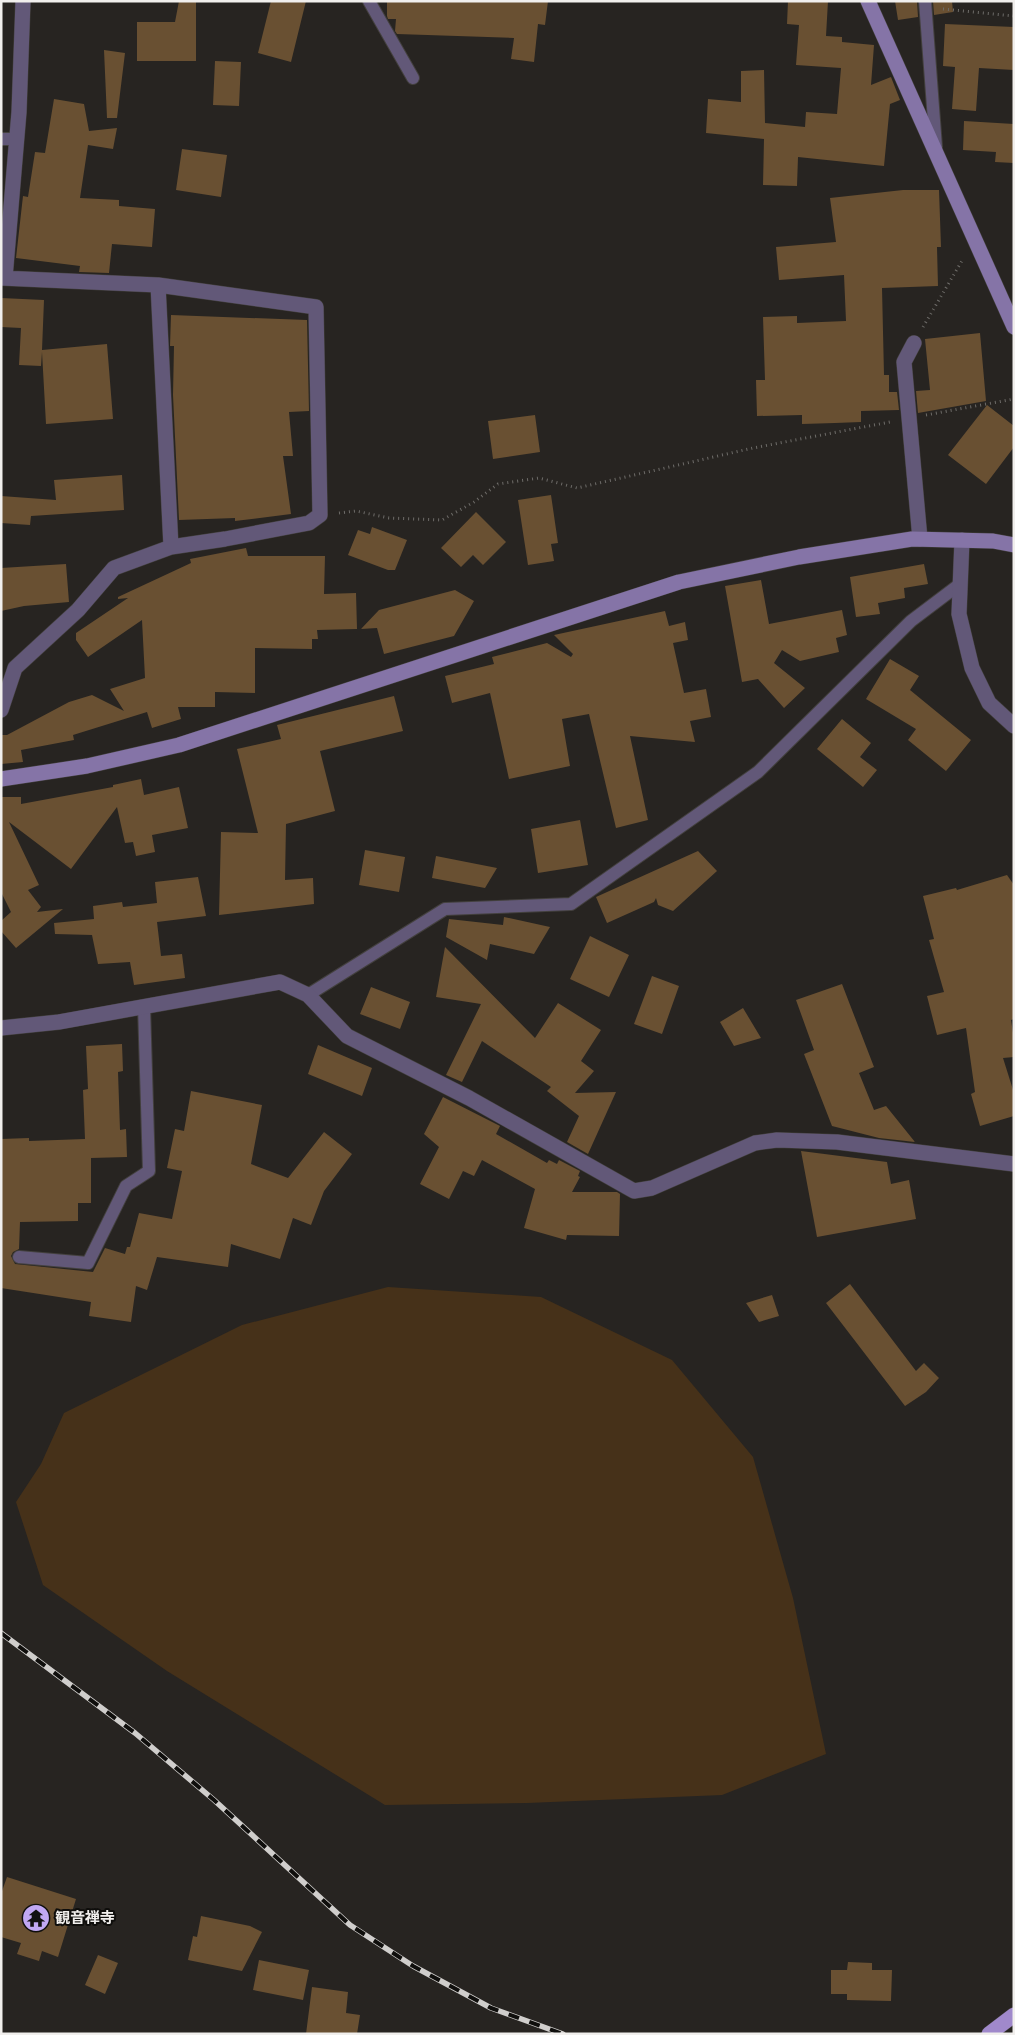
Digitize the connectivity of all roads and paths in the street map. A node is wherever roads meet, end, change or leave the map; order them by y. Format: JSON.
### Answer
{"nodes":[{"id":1,"x":23,"y":1,"type":"edge"},
{"id":2,"x":369,"y":1,"type":"edge"},
{"id":3,"x":868,"y":1,"type":"edge"},
{"id":4,"x":925,"y":4,"type":"edge"},
{"id":5,"x":1014,"y":16,"type":"edge"},
{"id":6,"x":413,"y":78,"type":"dead end"},
{"id":7,"x":9,"y":139,"type":"edge"},
{"id":8,"x":936,"y":155,"type":"junction"},
{"id":9,"x":974,"y":240,"type":"junction"},
{"id":10,"x":3,"y":278,"type":"edge"},
{"id":11,"x":158,"y":285,"type":"junction"},
{"id":12,"x":1013,"y":323,"type":"edge"},
{"id":13,"x":914,"y":343,"type":"joint"},
{"id":14,"x":1014,"y":399,"type":"edge"},
{"id":15,"x":909,"y":418,"type":"junction"},
{"id":16,"x":320,"y":515,"type":"junction"},
{"id":17,"x":920,"y":539,"type":"junction"},
{"id":18,"x":962,"y":540,"type":"junction"},
{"id":19,"x":1014,"y":546,"type":"edge"},
{"id":20,"x":171,"y":547,"type":"junction"},
{"id":21,"x":960,"y":584,"type":"junction"},
{"id":22,"x":1,"y":710,"type":"edge"},
{"id":23,"x":1014,"y":726,"type":"edge"},
{"id":24,"x":1,"y":778,"type":"edge"},
{"id":25,"x":308,"y":995,"type":"junction"},
{"id":26,"x":144,"y":1006,"type":"junction"},
{"id":27,"x":1,"y":1028,"type":"edge"},
{"id":28,"x":1014,"y":1164,"type":"edge"},
{"id":29,"x":19,"y":1257,"type":"dead end"},
{"id":30,"x":1014,"y":2015,"type":"edge"},
{"id":31,"x":990,"y":2034,"type":"edge"}],
"edges":[{"from":1,"to":7,"type":"street"},
{"from":2,"to":6,"type":"lane"},
{"from":3,"to":8,"type":"street"},
{"from":4,"to":5,"type":"path"},
{"from":4,"to":8,"type":"lane"},
{"from":7,"to":10,"type":"street"},
{"from":8,"to":9,"type":"street"},
{"from":9,"to":12,"type":"street"},
{"from":9,"to":13,"type":"path"},
{"from":10,"to":11,"type":"street"},
{"from":11,"to":16,"type":"street"},
{"from":11,"to":20,"type":"street"},
{"from":13,"to":15,"type":"street"},
{"from":14,"to":15,"type":"path"},
{"from":15,"to":16,"type":"path"},
{"from":15,"to":17,"type":"street"},
{"from":16,"to":20,"type":"street"},
{"from":17,"to":18,"type":"street"},
{"from":17,"to":24,"type":"street"},
{"from":18,"to":19,"type":"street"},
{"from":18,"to":21,"type":"street"},
{"from":20,"to":22,"type":"street"},
{"from":21,"to":23,"type":"street"},
{"from":21,"to":25,"type":"lane"},
{"from":25,"to":26,"type":"street"},
{"from":25,"to":28,"type":"street"},
{"from":26,"to":27,"type":"street"},
{"from":26,"to":29,"type":"lane"},
{"from":30,"to":31,"type":"main road"}]}
